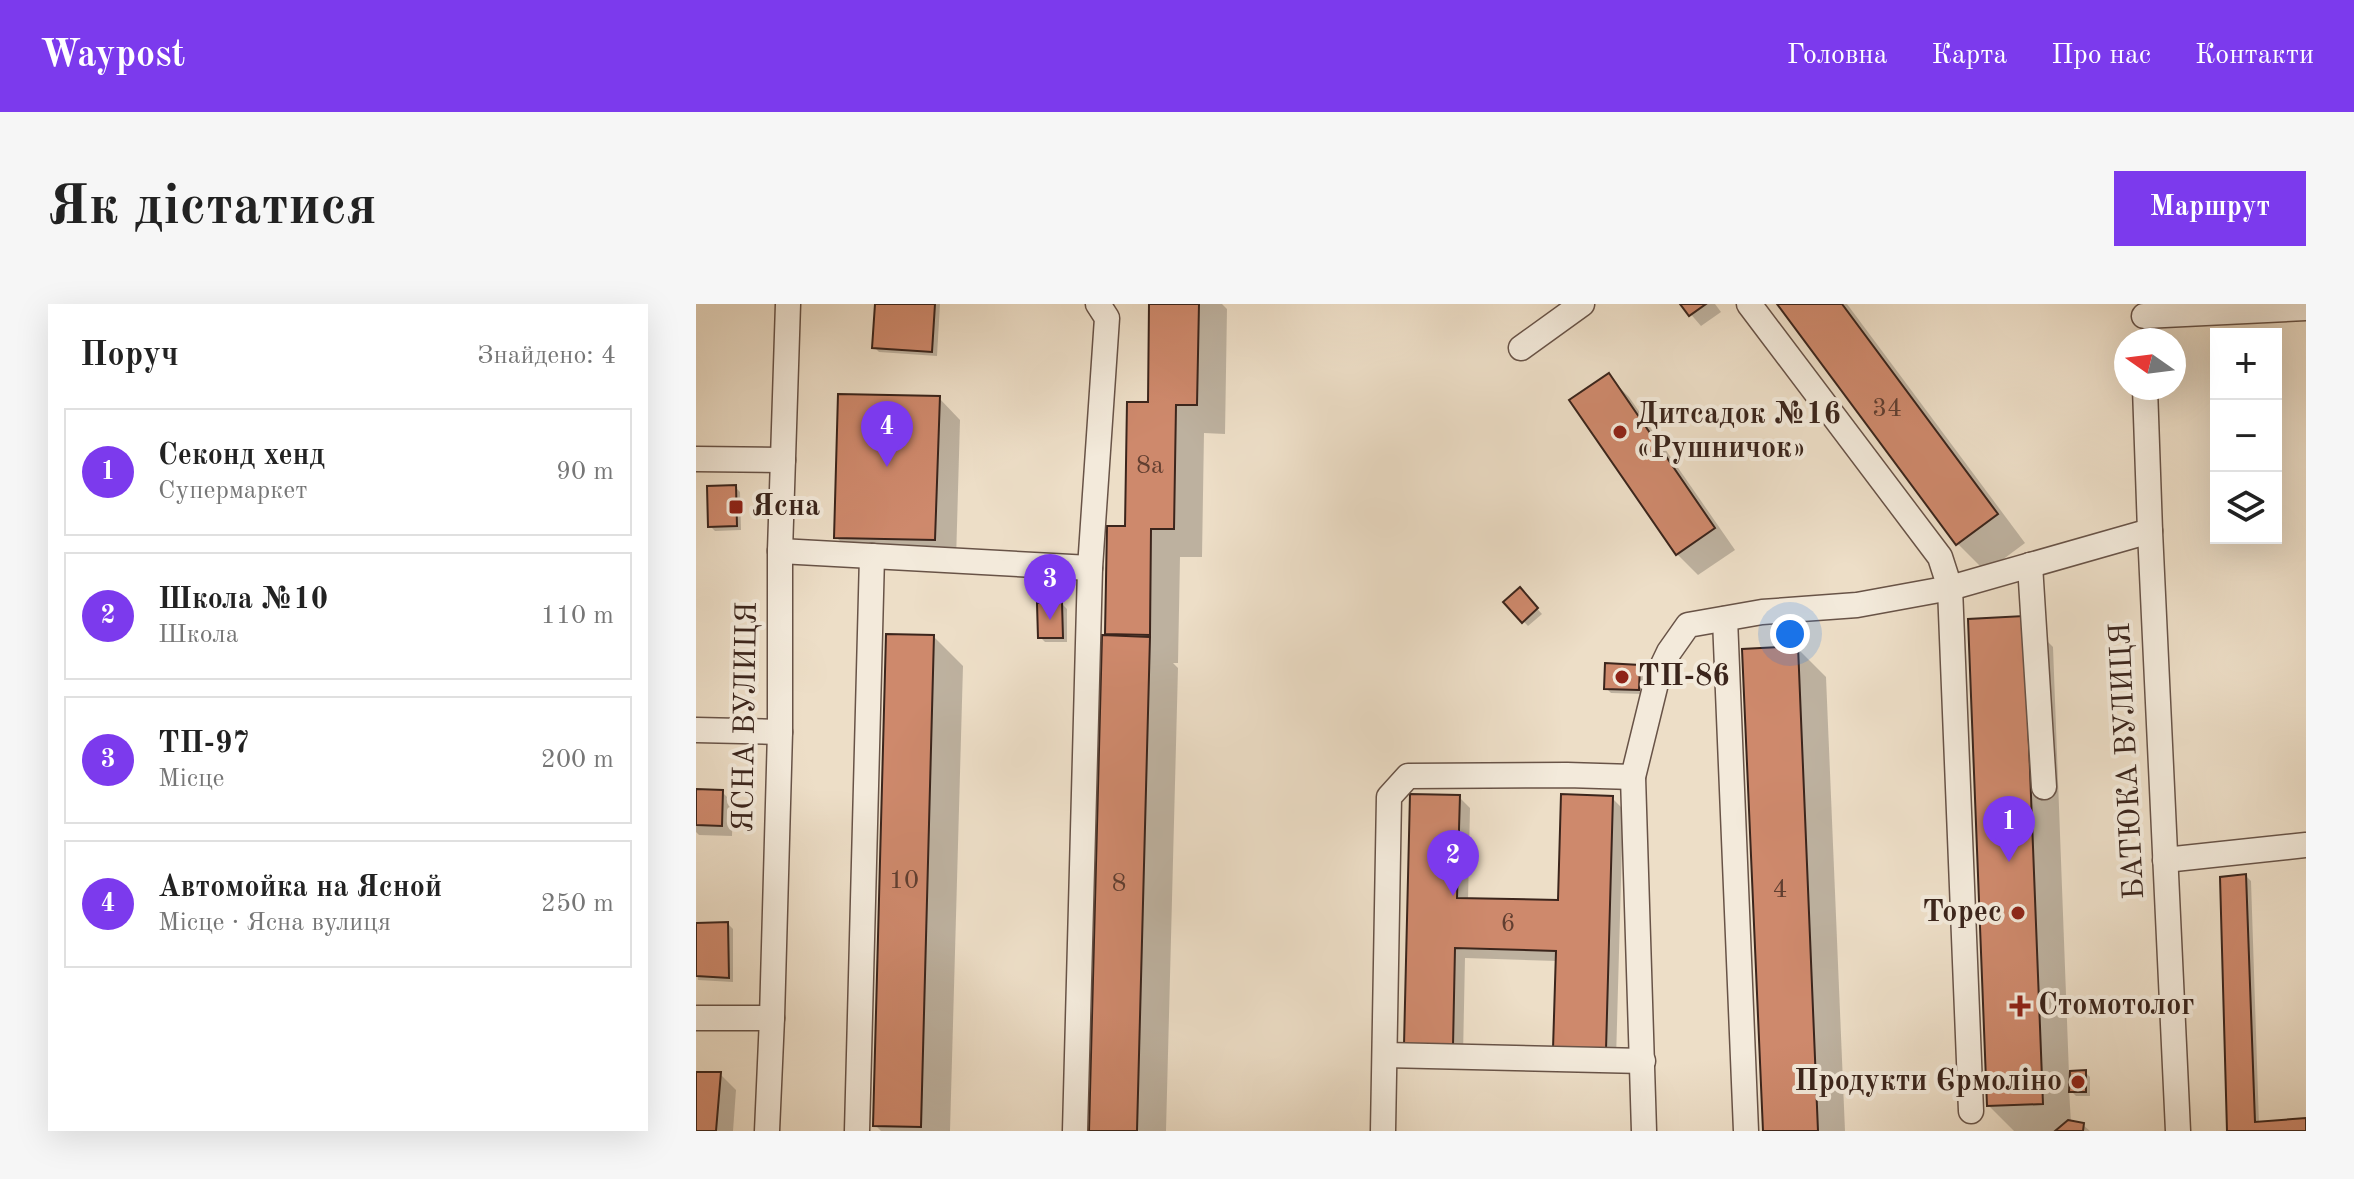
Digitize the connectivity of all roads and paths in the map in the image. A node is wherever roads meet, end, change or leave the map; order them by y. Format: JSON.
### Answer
{"nodes":[{"id":1,"x":788,"y":304,"type":"edge"},
{"id":2,"x":1098,"y":304,"type":"edge"},
{"id":3,"x":1582,"y":304,"type":"edge"},
{"id":4,"x":1749,"y":304,"type":"edge"},
{"id":5,"x":2306,"y":308,"type":"edge"},
{"id":6,"x":2144,"y":320,"type":"edge"},
{"id":7,"x":1521,"y":348,"type":"dead end"},
{"id":8,"x":2145,"y":400,"type":"edge"},
{"id":9,"x":696,"y":459,"type":"edge"},
{"id":10,"x":783,"y":460,"type":"junction"},
{"id":11,"x":2150,"y":531,"type":"junction"},
{"id":12,"x":780,"y":551,"type":"junction"},
{"id":13,"x":872,"y":556,"type":"junction"},
{"id":14,"x":2030,"y":565,"type":"junction"},
{"id":15,"x":1090,"y":568,"type":"junction"},
{"id":16,"x":1950,"y":588,"type":"junction"},
{"id":17,"x":1725,"y":619,"type":"junction"},
{"id":18,"x":696,"y":730,"type":"edge"},
{"id":19,"x":780,"y":732,"type":"junction"},
{"id":20,"x":1633,"y":777,"type":"junction"},
{"id":21,"x":2044,"y":787,"type":"dead end"},
{"id":22,"x":2306,"y":845,"type":"edge"},
{"id":23,"x":2165,"y":860,"type":"junction"},
{"id":24,"x":696,"y":1018,"type":"edge"},
{"id":25,"x":772,"y":1018,"type":"junction"},
{"id":26,"x":1385,"y":1055,"type":"junction"},
{"id":27,"x":1643,"y":1061,"type":"junction"},
{"id":28,"x":1971,"y":1111,"type":"dead end"},
{"id":29,"x":767,"y":1131,"type":"edge"},
{"id":30,"x":857,"y":1131,"type":"edge"},
{"id":31,"x":1075,"y":1131,"type":"edge"},
{"id":32,"x":1383,"y":1131,"type":"edge"},
{"id":33,"x":1644,"y":1131,"type":"edge"},
{"id":34,"x":1746,"y":1131,"type":"edge"},
{"id":35,"x":2178,"y":1131,"type":"edge"}],
"edges":[{"from":1,"to":10,"type":"street","name":"ЯСНА ВУЛИЦЯ"},
{"from":2,"to":15,"type":"street"},
{"from":3,"to":7,"type":"street"},
{"from":4,"to":16,"type":"street"},
{"from":5,"to":6,"type":"street"},
{"from":8,"to":11,"type":"street","name":"БАТЮКА ВУЛИЦЯ"},
{"from":9,"to":10,"type":"street"},
{"from":10,"to":12,"type":"street","name":"ЯСНА ВУЛИЦЯ"},
{"from":11,"to":14,"type":"street"},
{"from":11,"to":23,"type":"street","name":"БАТЮКА ВУЛИЦЯ"},
{"from":12,"to":13,"type":"street"},
{"from":12,"to":19,"type":"street","name":"ЯСНА ВУЛИЦЯ"},
{"from":13,"to":15,"type":"street"},
{"from":13,"to":30,"type":"street"},
{"from":14,"to":16,"type":"street"},
{"from":14,"to":21,"type":"street"},
{"from":15,"to":31,"type":"street"},
{"from":16,"to":17,"type":"street"},
{"from":16,"to":28,"type":"street"},
{"from":17,"to":20,"type":"street"},
{"from":17,"to":34,"type":"street"},
{"from":18,"to":19,"type":"street"},
{"from":19,"to":25,"type":"street","name":"ЯСНА ВУЛИЦЯ"},
{"from":20,"to":26,"type":"street"},
{"from":20,"to":27,"type":"street"},
{"from":22,"to":23,"type":"street"},
{"from":23,"to":35,"type":"street","name":"БАТЮКА ВУЛИЦЯ"},
{"from":24,"to":25,"type":"street"},
{"from":25,"to":29,"type":"street","name":"ЯСНА ВУЛИЦЯ"},
{"from":26,"to":27,"type":"street"},
{"from":26,"to":32,"type":"street"},
{"from":27,"to":33,"type":"street"}]}
